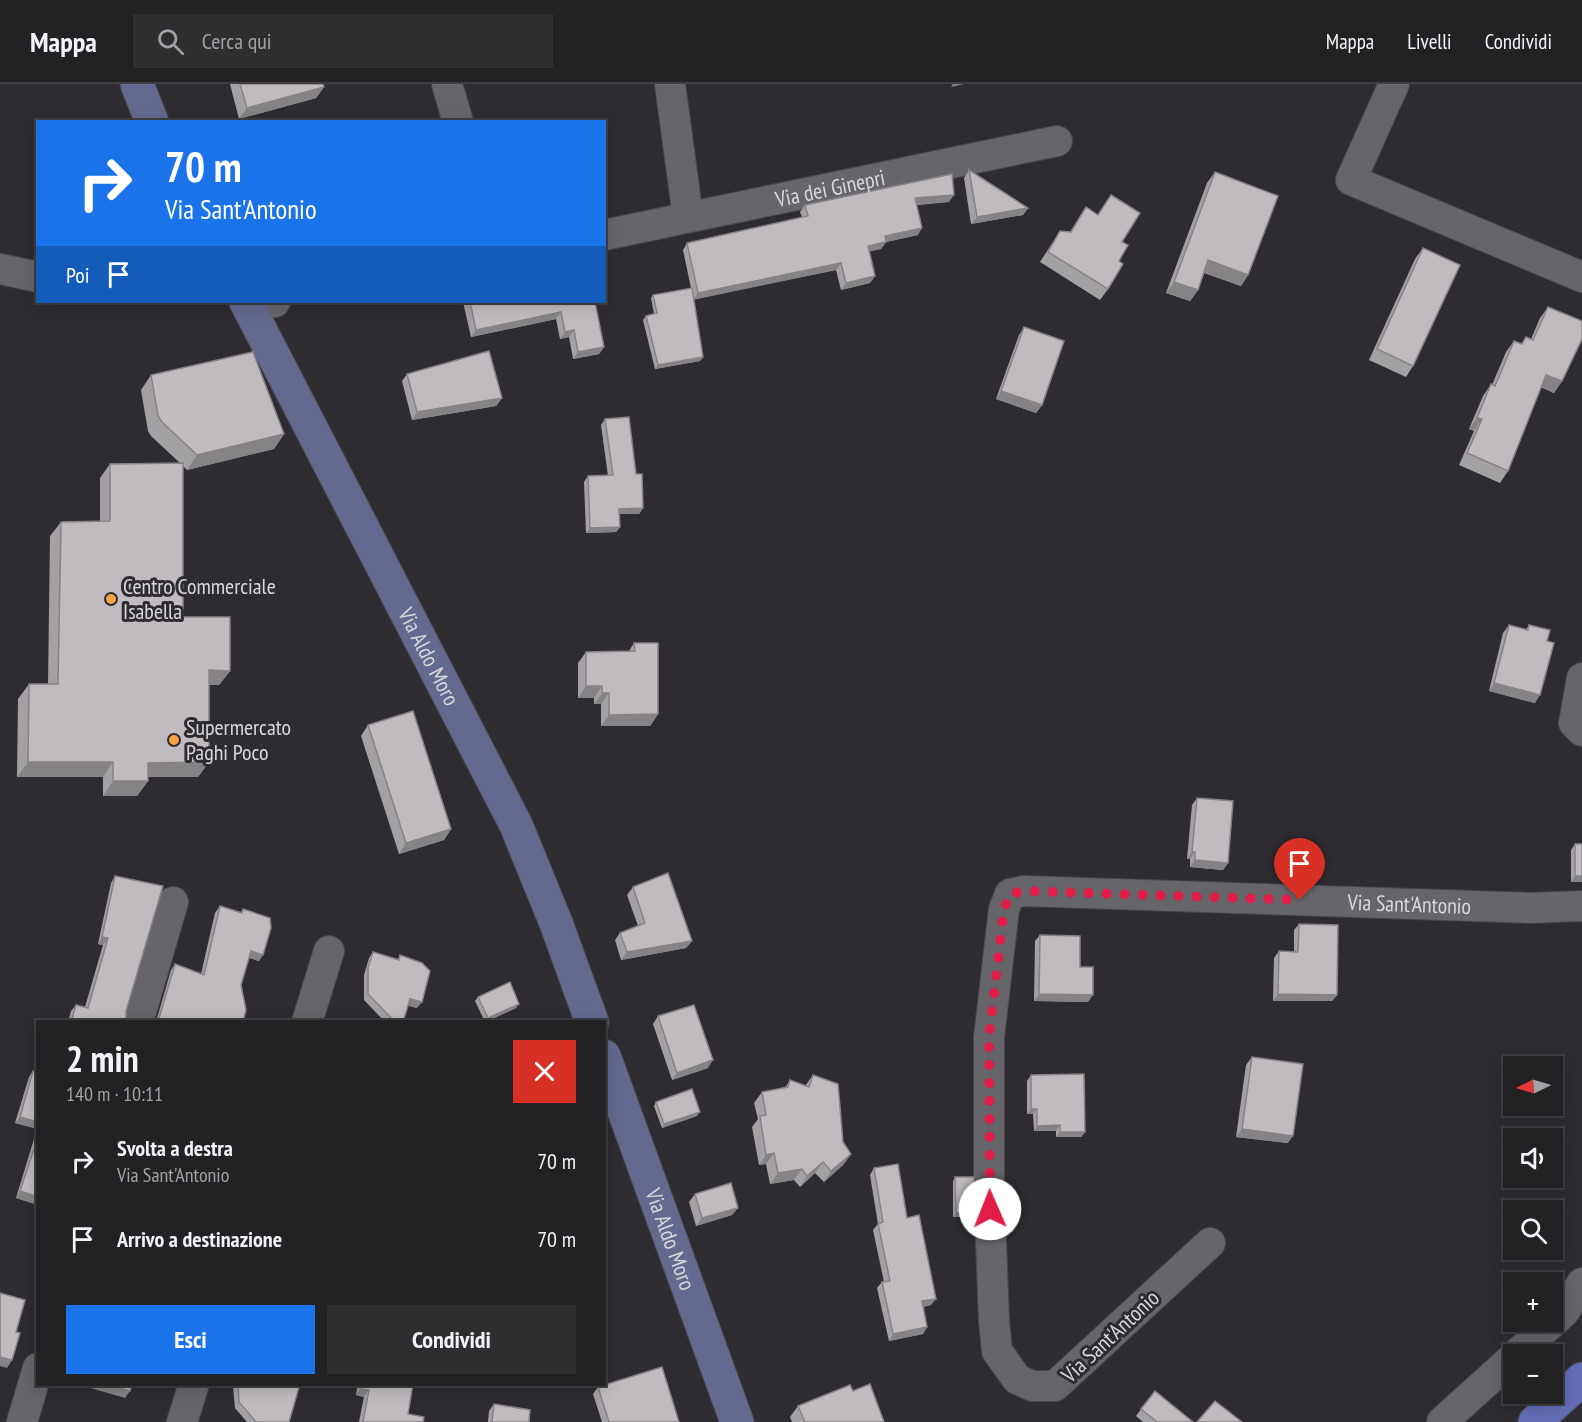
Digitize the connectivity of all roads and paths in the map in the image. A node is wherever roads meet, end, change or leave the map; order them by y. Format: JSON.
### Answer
{"nodes":[{"id":1,"x":137,"y":84,"type":"edge"},
{"id":2,"x":447,"y":84,"type":"edge"},
{"id":3,"x":670,"y":84,"type":"edge"},
{"id":4,"x":1394,"y":84,"type":"edge"},
{"id":5,"x":151,"y":120,"type":"edge"},
{"id":6,"x":457,"y":120,"type":"edge"},
{"id":7,"x":1057,"y":141,"type":"dead end"},
{"id":8,"x":688,"y":217,"type":"junction"},
{"id":9,"x":606,"y":235,"type":"edge"},
{"id":10,"x":0,"y":269,"type":"edge"},
{"id":11,"x":36,"y":277,"type":"edge"},
{"id":12,"x":1582,"y":277,"type":"edge"},
{"id":13,"x":256,"y":303,"type":"edge"},
{"id":14,"x":1582,"y":678,"type":"edge"},
{"id":15,"x":1582,"y":731,"type":"edge"},
{"id":16,"x":173,"y":902,"type":"dead end"},
{"id":17,"x":1582,"y":906,"type":"edge"},
{"id":18,"x":329,"y":951,"type":"dead end"},
{"id":19,"x":139,"y":1020,"type":"edge"},
{"id":20,"x":308,"y":1020,"type":"edge"},
{"id":21,"x":591,"y":1020,"type":"edge"},
{"id":22,"x":606,"y":1062,"type":"edge"},
{"id":23,"x":1210,"y":1243,"type":"dead end"},
{"id":24,"x":1582,"y":1283,"type":"edge"},
{"id":25,"x":1528,"y":1344,"type":"edge"},
{"id":26,"x":1503,"y":1367,"type":"edge"},
{"id":27,"x":36,"y":1375,"type":"edge"},
{"id":28,"x":1582,"y":1379,"type":"edge"},
{"id":29,"x":193,"y":1386,"type":"edge"},
{"id":30,"x":1582,"y":1409,"type":"edge"},
{"id":31,"x":22,"y":1422,"type":"edge"},
{"id":32,"x":182,"y":1422,"type":"edge"},
{"id":33,"x":737,"y":1422,"type":"edge"},
{"id":34,"x":1442,"y":1422,"type":"edge"},
{"id":35,"x":1535,"y":1422,"type":"edge"},
{"id":36,"x":1567,"y":1422,"type":"edge"}],
"edges":[{"from":1,"to":5,"type":"street"},
{"from":2,"to":6,"type":"street"},
{"from":3,"to":8,"type":"street"},
{"from":4,"to":12,"type":"street"},
{"from":7,"to":8,"type":"street","name":"Via dei Ginepri"},
{"from":8,"to":9,"type":"street","name":"Via dei Ginepri"},
{"from":10,"to":11,"type":"street"},
{"from":13,"to":21,"type":"street","name":"Via Aldo Moro"},
{"from":14,"to":15,"type":"street"},
{"from":16,"to":19,"type":"street"},
{"from":17,"to":23,"type":"street","name":"Via Sant'Antonio"},
{"from":18,"to":20,"type":"street"},
{"from":22,"to":33,"type":"street","name":"Via Aldo Moro"},
{"from":24,"to":25,"type":"street"},
{"from":26,"to":34,"type":"street"},
{"from":27,"to":31,"type":"street"},
{"from":28,"to":35,"type":"main road"},
{"from":29,"to":32,"type":"street"},
{"from":30,"to":36,"type":"main road"}]}
